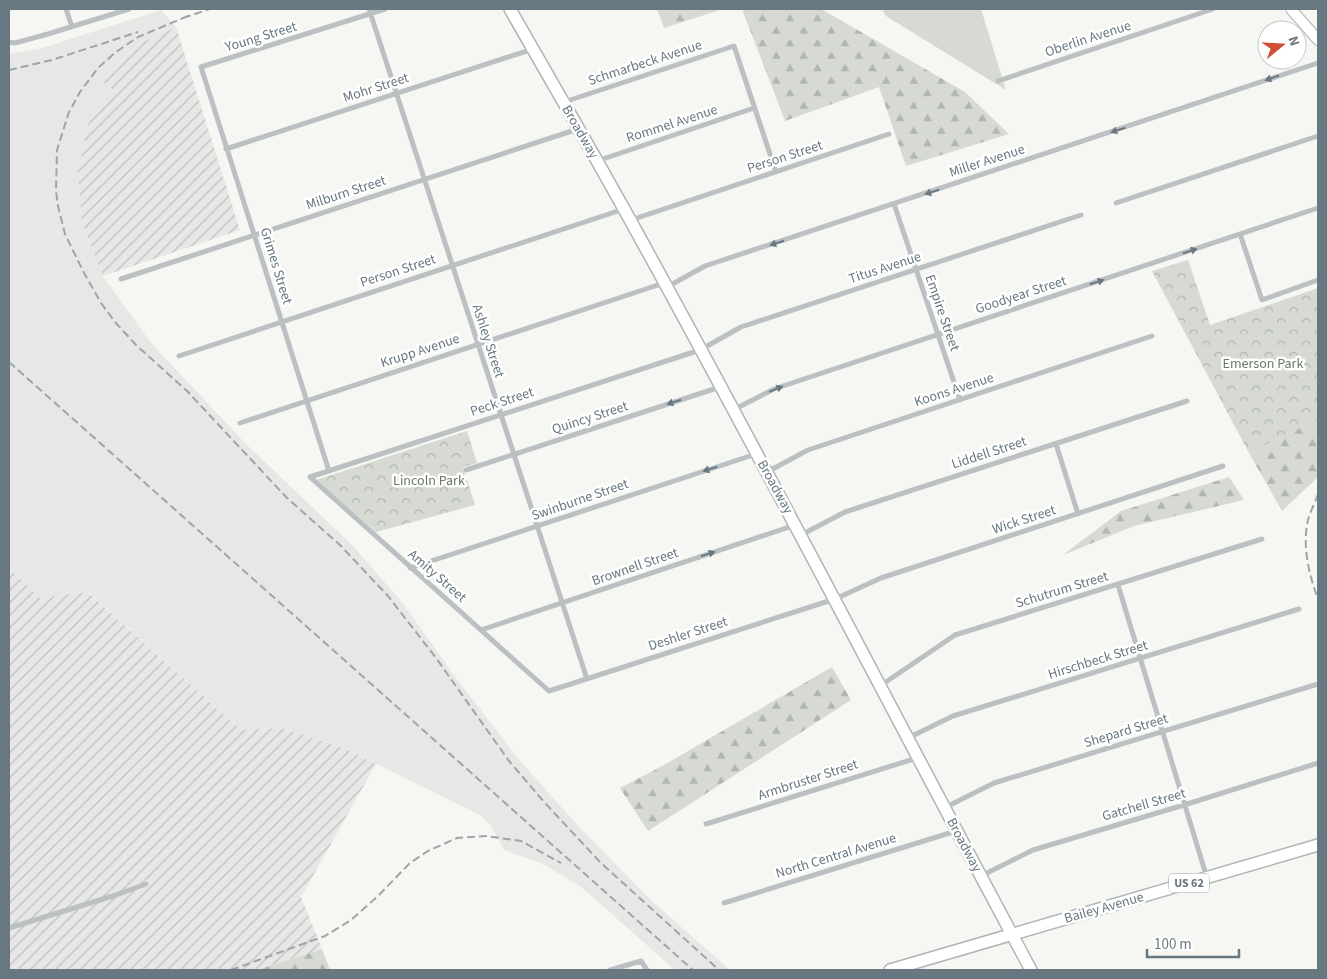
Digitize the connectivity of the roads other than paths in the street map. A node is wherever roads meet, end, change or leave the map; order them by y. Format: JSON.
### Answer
{"nodes":[{"id":1,"x":66,"y":9,"type":"edge"},
{"id":2,"x":129,"y":9,"type":"edge"},
{"id":3,"x":385,"y":9,"type":"edge"},
{"id":4,"x":510,"y":9,"type":"edge"},
{"id":5,"x":1213,"y":9,"type":"edge"},
{"id":6,"x":1291,"y":9,"type":"edge"},
{"id":7,"x":370,"y":11,"type":"edge"},
{"id":8,"x":72,"y":27,"type":"junction"},
{"id":9,"x":1318,"y":40,"type":"edge"},
{"id":10,"x":9,"y":42,"type":"edge"},
{"id":11,"x":533,"y":49,"type":"junction"},
{"id":12,"x":1318,"y":63,"type":"edge"},
{"id":13,"x":201,"y":67,"type":"joint"},
{"id":14,"x":998,"y":81,"type":"dead end"},
{"id":15,"x":397,"y":93,"type":"junction"},
{"id":16,"x":563,"y":102,"type":"junction"},
{"id":17,"x":754,"y":108,"type":"junction"},
{"id":18,"x":578,"y":129,"type":"junction"},
{"id":19,"x":889,"y":134,"type":"dead end"},
{"id":20,"x":1318,"y":136,"type":"edge"},
{"id":21,"x":226,"y":149,"type":"junction"},
{"id":22,"x":596,"y":161,"type":"junction"},
{"id":23,"x":776,"y":172,"type":"junction"},
{"id":24,"x":424,"y":179,"type":"junction"},
{"id":25,"x":1116,"y":203,"type":"dead end"},
{"id":26,"x":894,"y":204,"type":"junction"},
{"id":27,"x":1318,"y":208,"type":"edge"},
{"id":28,"x":624,"y":209,"type":"junction"},
{"id":29,"x":1081,"y":215,"type":"dead end"},
{"id":30,"x":630,"y":220,"type":"junction"},
{"id":31,"x":254,"y":234,"type":"junction"},
{"id":32,"x":1240,"y":234,"type":"junction"},
{"id":33,"x":452,"y":265,"type":"junction"},
{"id":34,"x":916,"y":270,"type":"junction"},
{"id":35,"x":121,"y":279,"type":"dead end"},
{"id":36,"x":1318,"y":280,"type":"edge"},
{"id":37,"x":665,"y":285,"type":"junction"},
{"id":38,"x":281,"y":321,"type":"junction"},
{"id":39,"x":938,"y":335,"type":"junction"},
{"id":40,"x":1152,"y":336,"type":"dead end"},
{"id":41,"x":477,"y":344,"type":"junction"},
{"id":42,"x":700,"y":350,"type":"junction"},
{"id":43,"x":179,"y":356,"type":"dead end"},
{"id":44,"x":720,"y":387,"type":"junction"},
{"id":45,"x":306,"y":400,"type":"junction"},
{"id":46,"x":960,"y":400,"type":"junction"},
{"id":47,"x":1187,"y":400,"type":"dead end"},
{"id":48,"x":733,"y":411,"type":"junction"},
{"id":49,"x":500,"y":415,"type":"junction"},
{"id":50,"x":240,"y":423,"type":"dead end"},
{"id":51,"x":1056,"y":444,"type":"junction"},
{"id":52,"x":756,"y":454,"type":"junction"},
{"id":53,"x":514,"y":455,"type":"junction"},
{"id":54,"x":1223,"y":466,"type":"dead end"},
{"id":55,"x":466,"y":470,"type":"dead end"},
{"id":56,"x":329,"y":471,"type":"junction"},
{"id":57,"x":766,"y":472,"type":"junction"},
{"id":58,"x":310,"y":478,"type":"joint"},
{"id":59,"x":1078,"y":514,"type":"junction"},
{"id":60,"x":537,"y":527,"type":"junction"},
{"id":61,"x":798,"y":530,"type":"junction"},
{"id":62,"x":1262,"y":539,"type":"dead end"},
{"id":63,"x":410,"y":568,"type":"junction"},
{"id":64,"x":1118,"y":585,"type":"junction"},
{"id":65,"x":835,"y":599,"type":"junction"},
{"id":66,"x":562,"y":603,"type":"junction"},
{"id":67,"x":1299,"y":609,"type":"dead end"},
{"id":68,"x":481,"y":630,"type":"junction"},
{"id":69,"x":1140,"y":659,"type":"junction"},
{"id":70,"x":587,"y":679,"type":"junction"},
{"id":71,"x":1318,"y":684,"type":"edge"},
{"id":72,"x":880,"y":686,"type":"junction"},
{"id":73,"x":549,"y":691,"type":"joint"},
{"id":74,"x":1162,"y":732,"type":"junction"},
{"id":75,"x":907,"y":738,"type":"junction"},
{"id":76,"x":917,"y":758,"type":"junction"},
{"id":77,"x":1318,"y":763,"type":"edge"},
{"id":78,"x":1184,"y":805,"type":"junction"},
{"id":79,"x":944,"y":808,"type":"junction"},
{"id":80,"x":706,"y":824,"type":"dead end"},
{"id":81,"x":956,"y":831,"type":"junction"},
{"id":82,"x":1318,"y":846,"type":"edge"},
{"id":83,"x":980,"y":877,"type":"junction"},
{"id":84,"x":1207,"y":878,"type":"junction"},
{"id":85,"x":146,"y":884,"type":"dead end"},
{"id":86,"x":724,"y":902,"type":"dead end"},
{"id":87,"x":9,"y":928,"type":"edge"},
{"id":88,"x":1013,"y":934,"type":"junction"},
{"id":89,"x":918,"y":966,"type":"edge"},
{"id":90,"x":610,"y":970,"type":"edge"},
{"id":91,"x":647,"y":970,"type":"edge"},
{"id":92,"x":890,"y":970,"type":"edge"},
{"id":93,"x":1031,"y":970,"type":"edge"}],
"edges":[{"from":1,"to":8,"type":"street"},
{"from":2,"to":8,"type":"street"},
{"from":3,"to":7,"type":"street","name":"Young Street"},
{"from":4,"to":11,"type":"main road","name":"Broadway"},
{"from":5,"to":14,"type":"street","name":"Oberlin Avenue"},
{"from":6,"to":9,"type":"street"},
{"from":7,"to":13,"type":"street","name":"Young Street"},
{"from":7,"to":15,"type":"street","name":"Ashley Street"},
{"from":8,"to":10,"type":"street"},
{"from":11,"to":15,"type":"street","name":"Mohr Street"},
{"from":11,"to":16,"type":"main road","name":"Broadway"},
{"from":12,"to":26,"type":"street","name":"Miller Avenue","one_way":true},
{"from":13,"to":21,"type":"street","name":"Grimes Street"},
{"from":15,"to":21,"type":"street","name":"Mohr Street"},
{"from":15,"to":24,"type":"street","name":"Ashley Street"},
{"from":16,"to":17,"type":"street","name":"Schmarbeck Avenue"},
{"from":16,"to":18,"type":"main road","name":"Broadway"},
{"from":17,"to":22,"type":"street","name":"Rommel Avenue"},
{"from":17,"to":23,"type":"street"},
{"from":18,"to":22,"type":"main road","name":"Broadway"},
{"from":18,"to":24,"type":"street","name":"Milburn Street"},
{"from":19,"to":23,"type":"street","name":"Person Street"},
{"from":20,"to":25,"type":"street"},
{"from":21,"to":31,"type":"street","name":"Grimes Street"},
{"from":22,"to":28,"type":"main road","name":"Broadway"},
{"from":23,"to":30,"type":"street","name":"Person Street"},
{"from":24,"to":31,"type":"street","name":"Milburn Street"},
{"from":24,"to":33,"type":"street","name":"Ashley Street"},
{"from":26,"to":34,"type":"street","name":"Empire Street"},
{"from":26,"to":37,"type":"street","name":"Miller Avenue","one_way":true},
{"from":27,"to":32,"type":"street","name":"Goodyear Street"},
{"from":28,"to":30,"type":"main road","name":"Broadway"},
{"from":28,"to":33,"type":"street","name":"Person Street"},
{"from":29,"to":34,"type":"street","name":"Titus Avenue"},
{"from":30,"to":37,"type":"main road","name":"Broadway"},
{"from":31,"to":35,"type":"street","name":"Milburn Street"},
{"from":31,"to":38,"type":"street","name":"Grimes Street"},
{"from":32,"to":36,"type":"street"},
{"from":39,"to":32,"type":"street","name":"Goodyear Street","one_way":true},
{"from":33,"to":38,"type":"street","name":"Person Street"},
{"from":33,"to":41,"type":"street","name":"Ashley Street"},
{"from":34,"to":39,"type":"street","name":"Empire Street"},
{"from":34,"to":42,"type":"street","name":"Titus Avenue"},
{"from":37,"to":41,"type":"street","name":"Krupp Avenue"},
{"from":37,"to":42,"type":"main road","name":"Broadway"},
{"from":38,"to":43,"type":"street","name":"Person Street"},
{"from":38,"to":45,"type":"street","name":"Grimes Street"},
{"from":39,"to":46,"type":"street","name":"Empire Street"},
{"from":48,"to":39,"type":"street","name":"Goodyear Street","one_way":true},
{"from":40,"to":46,"type":"street","name":"Koons Avenue"},
{"from":41,"to":45,"type":"street","name":"Krupp Avenue"},
{"from":41,"to":49,"type":"street","name":"Ashley Street"},
{"from":42,"to":44,"type":"main road","name":"Broadway"},
{"from":42,"to":49,"type":"street","name":"Peck Street"},
{"from":44,"to":48,"type":"main road","name":"Broadway"},
{"from":44,"to":53,"type":"street","name":"Quincy Street","one_way":true},
{"from":45,"to":50,"type":"street","name":"Krupp Avenue"},
{"from":45,"to":56,"type":"street","name":"Grimes Street"},
{"from":46,"to":57,"type":"street","name":"Koons Avenue"},
{"from":47,"to":51,"type":"street","name":"Liddell Street"},
{"from":48,"to":52,"type":"main road","name":"Broadway"},
{"from":49,"to":53,"type":"street","name":"Ashley Street"},
{"from":49,"to":56,"type":"street","name":"Peck Street"},
{"from":51,"to":59,"type":"street"},
{"from":51,"to":61,"type":"street","name":"Liddell Street"},
{"from":52,"to":57,"type":"main road","name":"Broadway"},
{"from":52,"to":60,"type":"street","name":"Swinburne Street","one_way":true},
{"from":53,"to":55,"type":"street","name":"Quincy Street"},
{"from":53,"to":60,"type":"street","name":"Ashley Street"},
{"from":54,"to":59,"type":"street","name":"Wick Street"},
{"from":56,"to":58,"type":"street","name":"Peck Street"},
{"from":57,"to":61,"type":"main road","name":"Broadway"},
{"from":58,"to":63,"type":"street","name":"Amity Street"},
{"from":59,"to":65,"type":"street","name":"Wick Street"},
{"from":60,"to":63,"type":"street","name":"Swinburne Street"},
{"from":60,"to":66,"type":"street","name":"Ashley Street"},
{"from":61,"to":65,"type":"main road","name":"Broadway"},
{"from":66,"to":61,"type":"street","name":"Brownell Street","one_way":true},
{"from":62,"to":64,"type":"street","name":"Schutrum Street"},
{"from":63,"to":68,"type":"street","name":"Amity Street"},
{"from":64,"to":69,"type":"street"},
{"from":64,"to":72,"type":"street","name":"Schutrum Street"},
{"from":65,"to":70,"type":"street","name":"Deshler Street"},
{"from":65,"to":72,"type":"main road","name":"Broadway"},
{"from":66,"to":68,"type":"street","name":"Brownell Street"},
{"from":66,"to":70,"type":"street","name":"Ashley Street"},
{"from":67,"to":69,"type":"street","name":"Hirschbeck Street"},
{"from":68,"to":73,"type":"street","name":"Amity Street"},
{"from":69,"to":74,"type":"street"},
{"from":69,"to":75,"type":"street","name":"Hirschbeck Street"},
{"from":70,"to":73,"type":"street","name":"Deshler Street"},
{"from":71,"to":74,"type":"street","name":"Shepard Street"},
{"from":72,"to":75,"type":"main road","name":"Broadway"},
{"from":74,"to":78,"type":"street"},
{"from":74,"to":79,"type":"street","name":"Shepard Street"},
{"from":75,"to":76,"type":"main road","name":"Broadway"},
{"from":76,"to":79,"type":"main road","name":"Broadway"},
{"from":76,"to":80,"type":"street","name":"Armbruster Street"},
{"from":77,"to":78,"type":"street","name":"Gatchell Street"},
{"from":78,"to":83,"type":"street","name":"Gatchell Street"},
{"from":78,"to":84,"type":"street"},
{"from":79,"to":81,"type":"main road","name":"Broadway"},
{"from":81,"to":83,"type":"main road","name":"Broadway"},
{"from":81,"to":86,"type":"street","name":"North Central Avenue"},
{"from":82,"to":84,"type":"main road","name":"Bailey Avenue","number":"US 62"},
{"from":83,"to":88,"type":"main road","name":"Broadway"},
{"from":84,"to":88,"type":"main road","name":"Bailey Avenue","number":"US 62"},
{"from":85,"to":87,"type":"street"},
{"from":88,"to":89,"type":"main road","name":"Bailey Avenue","number":"US 62"},
{"from":88,"to":93,"type":"main road","name":"Broadway"},
{"from":89,"to":92,"type":"main road","name":"Bailey Avenue","number":"US 62"},
{"from":90,"to":91,"type":"street"}]}
